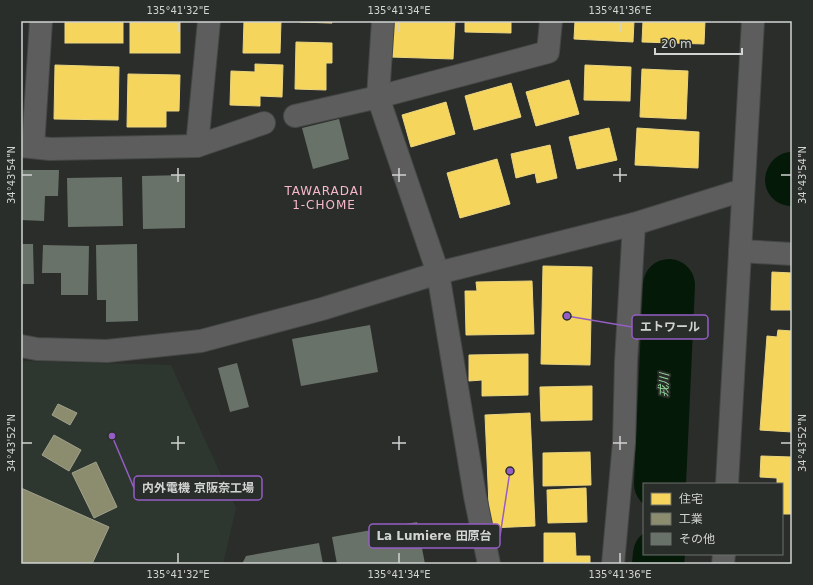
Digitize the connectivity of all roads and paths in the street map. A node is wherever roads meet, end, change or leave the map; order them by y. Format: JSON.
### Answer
{"nodes":[{"id":1,"x":41,"y":21,"type":"edge"},
{"id":2,"x":209,"y":21,"type":"edge"},
{"id":3,"x":382,"y":21,"type":"edge"},
{"id":4,"x":551,"y":21,"type":"edge"},
{"id":5,"x":753,"y":21,"type":"edge"},
{"id":6,"x":378,"y":97,"type":"junction"},
{"id":7,"x":295,"y":116,"type":"dead end"},
{"id":8,"x":264,"y":123,"type":"dead end"},
{"id":9,"x":27,"y":146,"type":"edge"},
{"id":10,"x":196,"y":146,"type":"junction"},
{"id":11,"x":743,"y":190,"type":"junction"},
{"id":12,"x":634,"y":224,"type":"junction"},
{"id":13,"x":740,"y":251,"type":"junction"},
{"id":14,"x":792,"y":254,"type":"edge"},
{"id":15,"x":438,"y":273,"type":"junction"},
{"id":16,"x":21,"y":346,"type":"edge"},
{"id":17,"x":727,"y":483,"type":"edge"},
{"id":18,"x":489,"y":564,"type":"edge"},
{"id":19,"x":613,"y":564,"type":"edge"}],
"edges":[{"from":1,"to":9,"type":"street"},
{"from":2,"to":10,"type":"street"},
{"from":3,"to":6,"type":"street"},
{"from":4,"to":6,"type":"street"},
{"from":5,"to":11,"type":"street"},
{"from":6,"to":7,"type":"street"},
{"from":6,"to":15,"type":"street"},
{"from":8,"to":10,"type":"street"},
{"from":9,"to":10,"type":"street"},
{"from":11,"to":12,"type":"street"},
{"from":11,"to":13,"type":"street"},
{"from":12,"to":15,"type":"street"},
{"from":12,"to":19,"type":"street"},
{"from":13,"to":14,"type":"street"},
{"from":13,"to":17,"type":"street"},
{"from":15,"to":16,"type":"street"},
{"from":15,"to":18,"type":"street"}]}
